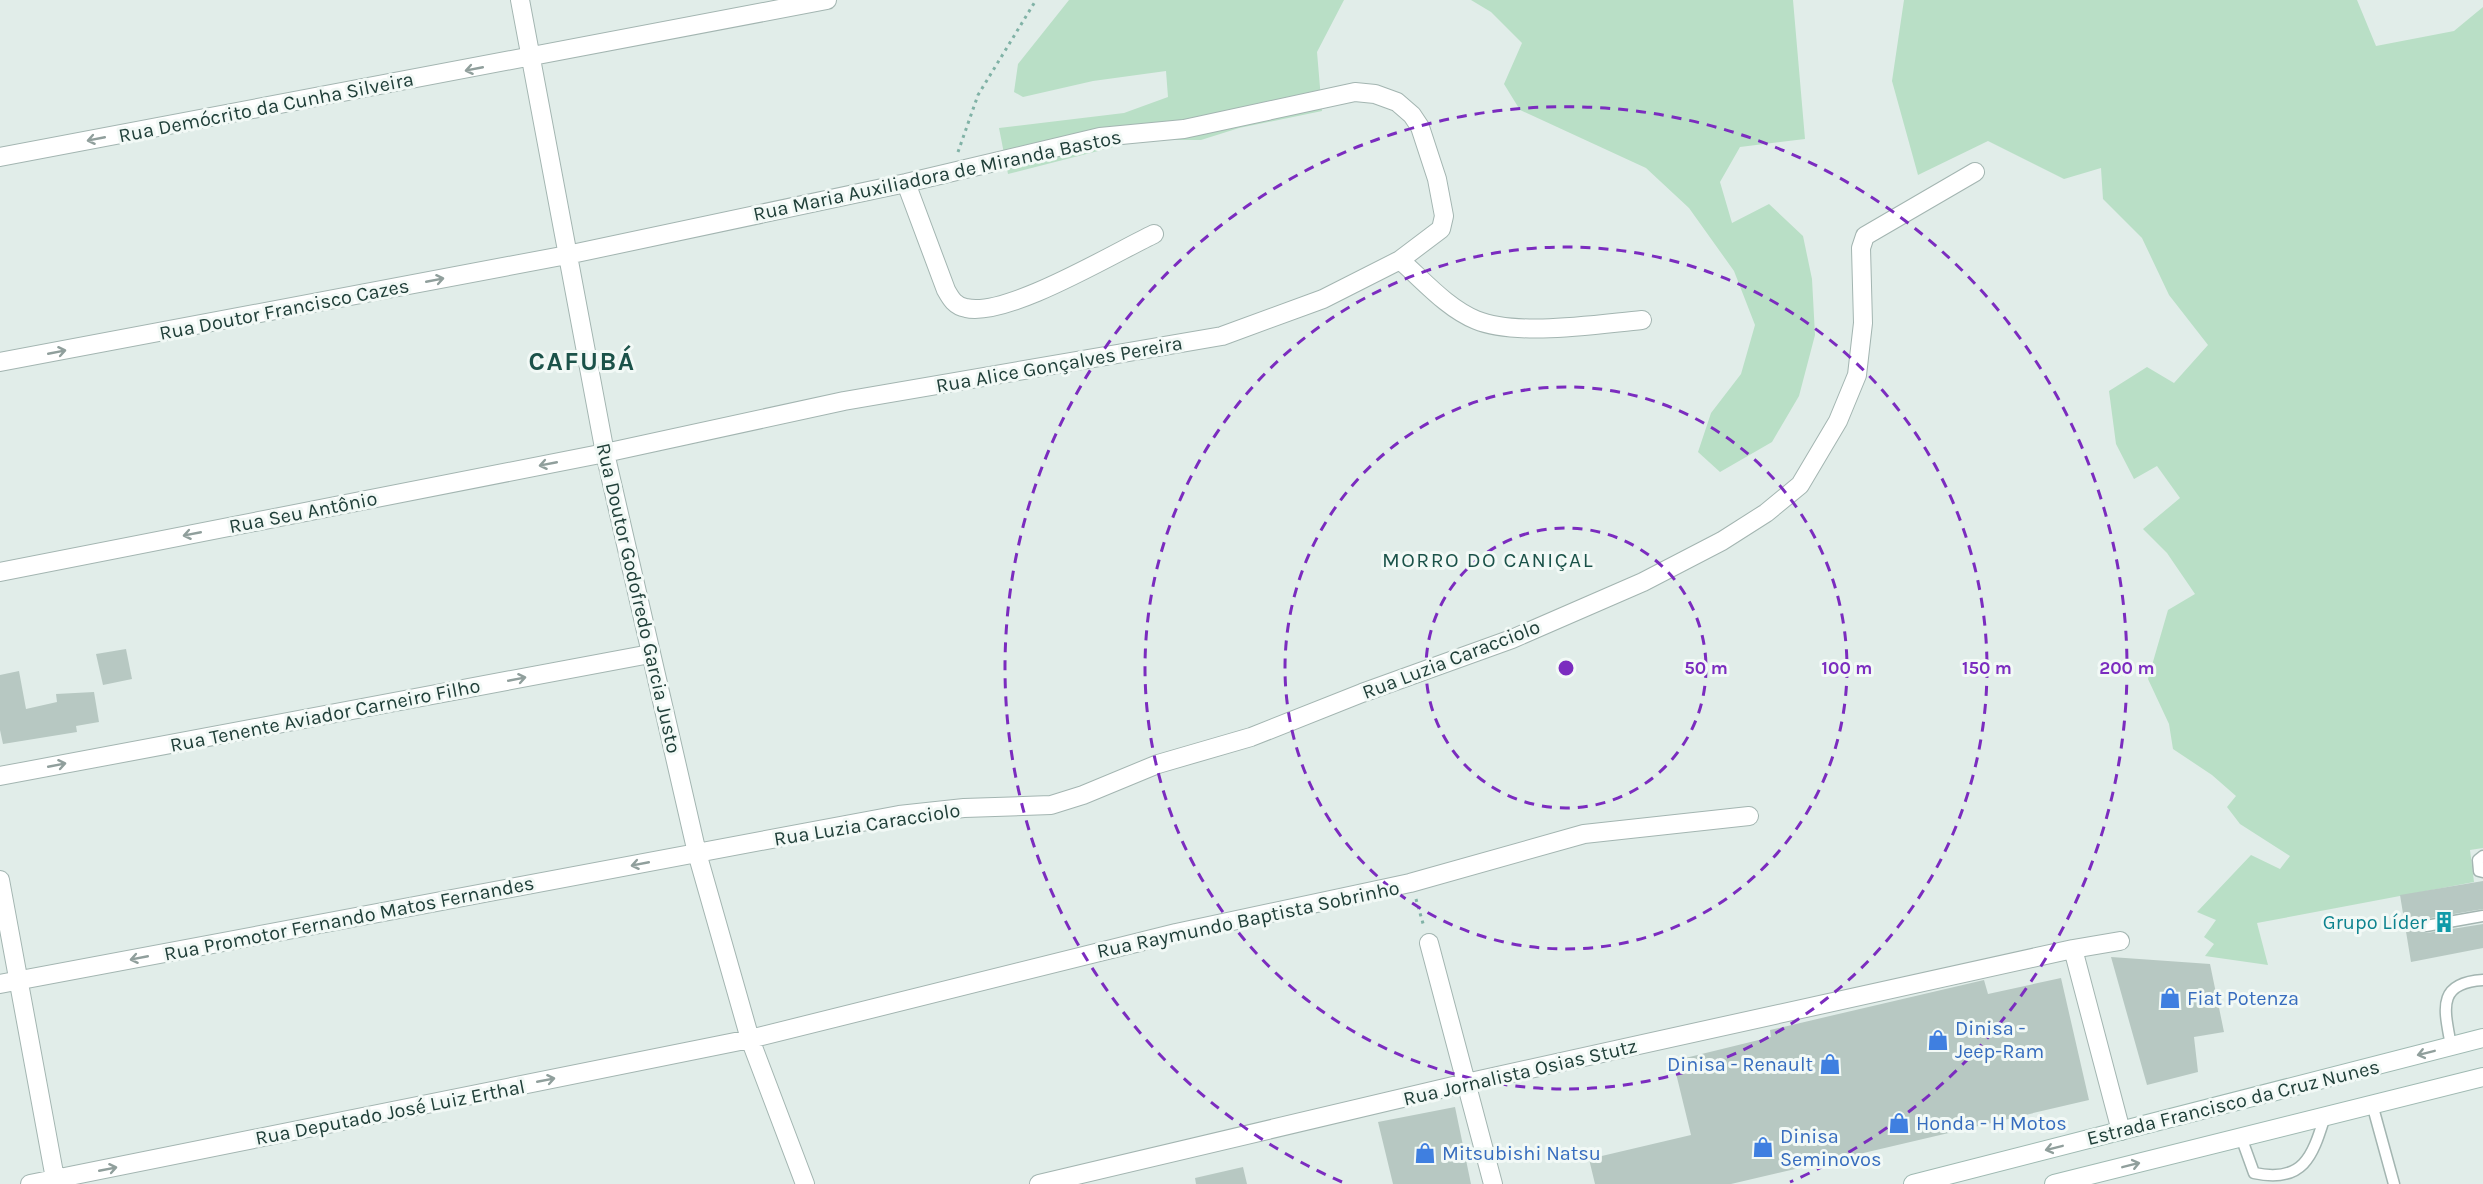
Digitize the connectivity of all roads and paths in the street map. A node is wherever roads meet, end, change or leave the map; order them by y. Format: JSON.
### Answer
{"nodes":[{"id":1,"x":520,"y":0,"type":"edge"},
{"id":2,"x":827,"y":0,"type":"edge"},
{"id":3,"x":1036,"y":0,"type":"edge"},
{"id":4,"x":531,"y":58,"type":"junction"},
{"id":5,"x":0,"y":157,"type":"edge"},
{"id":6,"x":955,"y":171,"type":"junction"},
{"id":7,"x":1975,"y":172,"type":"dead end"},
{"id":8,"x":1437,"y":179,"type":"joint"},
{"id":9,"x":906,"y":183,"type":"junction"},
{"id":10,"x":1154,"y":234,"type":"dead end"},
{"id":11,"x":567,"y":255,"type":"junction"},
{"id":12,"x":1401,"y":260,"type":"junction"},
{"id":13,"x":1642,"y":320,"type":"dead end"},
{"id":14,"x":0,"y":362,"type":"edge"},
{"id":15,"x":605,"y":453,"type":"junction"},
{"id":16,"x":0,"y":572,"type":"edge"},
{"id":17,"x":651,"y":654,"type":"junction"},
{"id":18,"x":0,"y":776,"type":"edge"},
{"id":19,"x":1749,"y":816,"type":"dead end"},
{"id":20,"x":697,"y":853,"type":"junction"},
{"id":21,"x":2483,"y":856,"type":"edge"},
{"id":22,"x":2483,"y":872,"type":"edge"},
{"id":23,"x":0,"y":880,"type":"edge"},
{"id":24,"x":1410,"y":883,"type":"junction"},
{"id":25,"x":2483,"y":916,"type":"edge"},
{"id":26,"x":2426,"y":926,"type":"dead end"},
{"id":27,"x":2120,"y":941,"type":"dead end"},
{"id":28,"x":1429,"y":943,"type":"joint"},
{"id":29,"x":2073,"y":949,"type":"junction"},
{"id":30,"x":20,"y":980,"type":"junction"},
{"id":31,"x":2483,"y":980,"type":"edge"},
{"id":32,"x":0,"y":984,"type":"edge"},
{"id":33,"x":2483,"y":1038,"type":"edge"},
{"id":34,"x":750,"y":1039,"type":"junction"},
{"id":35,"x":2451,"y":1046,"type":"junction"},
{"id":36,"x":2483,"y":1077,"type":"edge"},
{"id":37,"x":1466,"y":1083,"type":"junction"},
{"id":38,"x":2372,"y":1104,"type":"junction"},
{"id":39,"x":2325,"y":1116,"type":"junction"},
{"id":40,"x":2121,"y":1131,"type":"junction"},
{"id":41,"x":2241,"y":1137,"type":"junction"},
{"id":42,"x":56,"y":1182,"type":"edge"},
{"id":43,"x":30,"y":1184,"type":"edge"},
{"id":44,"x":805,"y":1184,"type":"edge"},
{"id":45,"x":1039,"y":1184,"type":"edge"},
{"id":46,"x":1493,"y":1184,"type":"edge"},
{"id":47,"x":1913,"y":1184,"type":"edge"},
{"id":48,"x":2054,"y":1184,"type":"edge"},
{"id":49,"x":2394,"y":1184,"type":"edge"}],
"edges":[{"from":1,"to":4,"type":"street","name":"Rua Doutor Godofredo Garcia Justo"},
{"from":2,"to":4,"type":"street","name":"Rua Demócrito da Cunha Silveira"},
{"from":3,"to":6,"type":"path"},
{"from":4,"to":5,"type":"street","name":"Rua Demócrito da Cunha Silveira","one_way":true},
{"from":4,"to":11,"type":"street","name":"Rua Doutor Godofredo Garcia Justo"},
{"from":6,"to":8,"type":"street","name":"Rua Maria Auxiliadora de Miranda Bastos"},
{"from":6,"to":9,"type":"street","name":"Rua Maria Auxiliadora de Miranda Bastos"},
{"from":7,"to":20,"type":"street","name":"Rua Luzia Caracciolo"},
{"from":8,"to":12,"type":"street","name":"Rua Alice Gonçalves Pereira"},
{"from":9,"to":10,"type":"street"},
{"from":9,"to":11,"type":"street","name":"Rua Maria Auxiliadora de Miranda Bastos"},
{"from":14,"to":11,"type":"street","name":"Rua Doutor Francisco Cazes","one_way":true},
{"from":11,"to":15,"type":"street","name":"Rua Doutor Godofredo Garcia Justo"},
{"from":12,"to":13,"type":"street"},
{"from":12,"to":15,"type":"street","name":"Rua Alice Gonçalves Pereira"},
{"from":15,"to":16,"type":"street","name":"Rua Seu Antônio","one_way":true},
{"from":15,"to":17,"type":"street","name":"Rua Doutor Godofredo Garcia Justo"},
{"from":18,"to":17,"type":"street","name":"Rua Tenente Aviador Carneiro Filho","one_way":true},
{"from":17,"to":20,"type":"street","name":"Rua Doutor Godofredo Garcia Justo"},
{"from":19,"to":24,"type":"street","name":"Rua Raymundo Baptista Sobrinho"},
{"from":20,"to":30,"type":"street","name":"Rua Promotor Fernando Matos Fernandes","one_way":true},
{"from":20,"to":34,"type":"street","name":"Rua Doutor Godofredo Garcia Justo"},
{"from":21,"to":22,"type":"lane"},
{"from":23,"to":30,"type":"street"},
{"from":24,"to":28,"type":"path"},
{"from":24,"to":34,"type":"street","name":"Rua Raymundo Baptista Sobrinho"},
{"from":25,"to":26,"type":"lane"},
{"from":27,"to":29,"type":"street","name":"Rua Jornalista Osias Stutz"},
{"from":28,"to":37,"type":"street"},
{"from":29,"to":37,"type":"street","name":"Rua Jornalista Osias Stutz"},
{"from":29,"to":40,"type":"street"},
{"from":30,"to":32,"type":"street","name":"Rua Promotor Fernando Matos Fernandes"},
{"from":30,"to":42,"type":"street"},
{"from":31,"to":35,"type":"lane"},
{"from":33,"to":35,"type":"street","name":"Estrada Francisco da Cruz Nunes"},
{"from":42,"to":34,"type":"street","name":"Rua Deputado José Luiz Erthal","one_way":true},
{"from":34,"to":44,"type":"street","name":"Rua Doutor Godofredo Garcia Justo"},
{"from":35,"to":40,"type":"street","name":"Estrada Francisco da Cruz Nunes","one_way":true},
{"from":36,"to":38,"type":"street","name":"Estrada Francisco da Cruz Nunes"},
{"from":37,"to":45,"type":"street","name":"Rua Jornalista Osias Stutz"},
{"from":37,"to":46,"type":"street"},
{"from":38,"to":39,"type":"street","name":"Estrada Francisco da Cruz Nunes"},
{"from":38,"to":49,"type":"lane"},
{"from":39,"to":41,"type":"street","name":"Estrada Francisco da Cruz Nunes"},
{"from":39,"to":41,"type":"lane"},
{"from":40,"to":47,"type":"street","name":"Estrada Francisco da Cruz Nunes","one_way":true},
{"from":48,"to":41,"type":"street","name":"Estrada Francisco da Cruz Nunes","one_way":true},
{"from":42,"to":43,"type":"street","name":"Rua Deputado José Luiz Erthal"}]}
